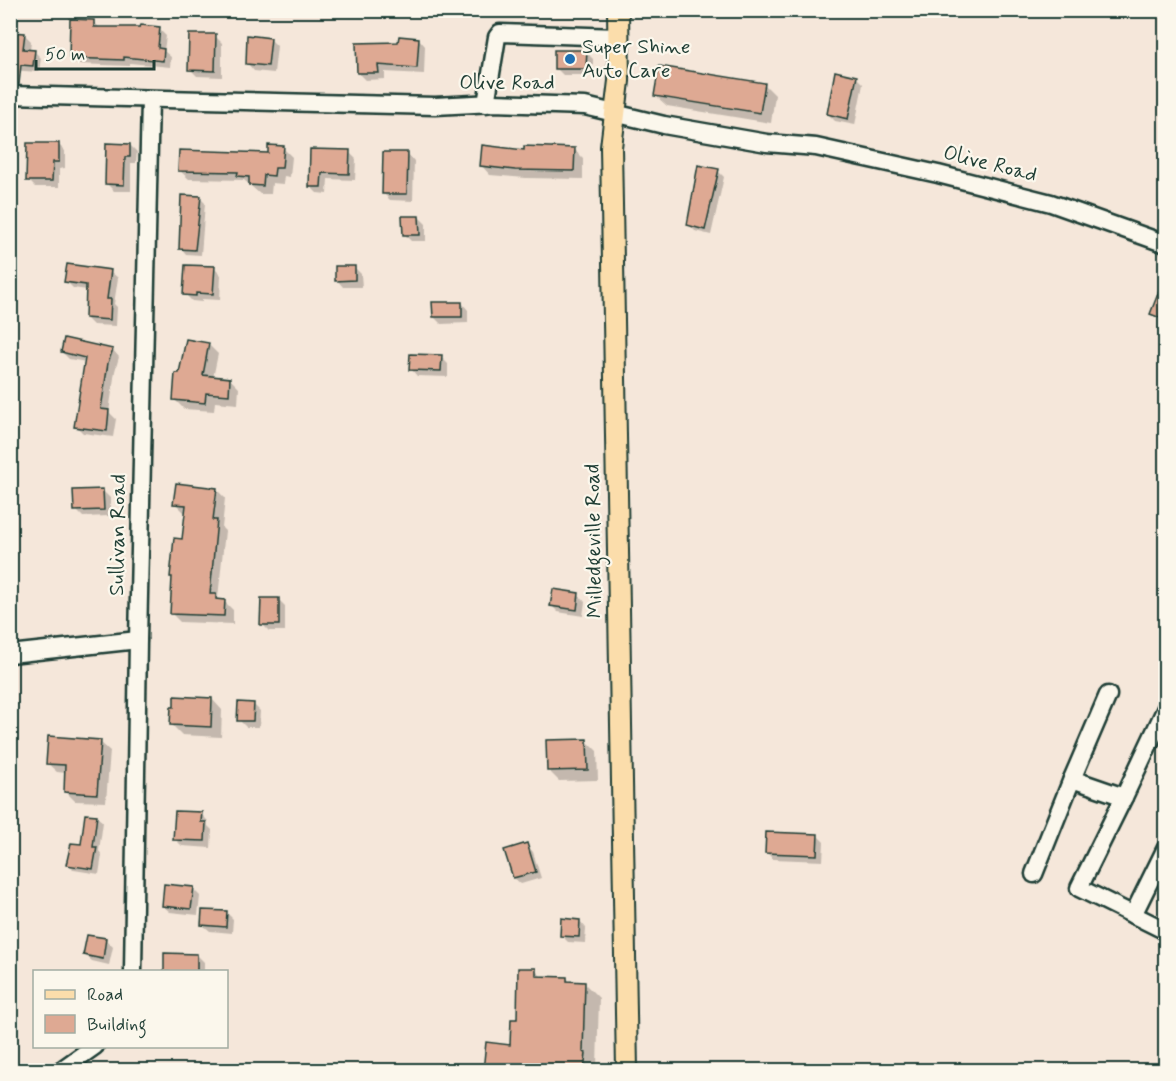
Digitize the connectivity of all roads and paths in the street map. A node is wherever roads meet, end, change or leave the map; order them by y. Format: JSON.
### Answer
{"nodes":[{"id":1,"x":618,"y":10,"type":"edge"},
{"id":2,"x":618,"y":37,"type":"junction"},
{"id":3,"x":10,"y":95,"type":"edge"},
{"id":4,"x":150,"y":99,"type":"junction"},
{"id":5,"x":486,"y":104,"type":"junction"},
{"id":6,"x":615,"y":114,"type":"junction"},
{"id":7,"x":1166,"y":244,"type":"edge"},
{"id":8,"x":138,"y":640,"type":"junction"},
{"id":9,"x":10,"y":654,"type":"edge"},
{"id":10,"x":1108,"y":695,"type":"dead end"},
{"id":11,"x":1166,"y":708,"type":"edge"},
{"id":12,"x":1072,"y":778,"type":"junction"},
{"id":13,"x":1124,"y":797,"type":"junction"},
{"id":14,"x":1166,"y":848,"type":"edge"},
{"id":15,"x":1034,"y":874,"type":"dead end"},
{"id":16,"x":1133,"y":915,"type":"junction"},
{"id":17,"x":1166,"y":931,"type":"edge"},
{"id":18,"x":133,"y":970,"type":"edge"},
{"id":19,"x":94,"y":1048,"type":"edge"},
{"id":20,"x":61,"y":1071,"type":"edge"},
{"id":21,"x":627,"y":1071,"type":"edge"}],
"edges":[{"from":1,"to":2,"type":"main road","name":"Milledgeville Road"},
{"from":2,"to":5,"type":"street"},
{"from":2,"to":6,"type":"main road","name":"Milledgeville Road"},
{"from":3,"to":4,"type":"street","name":"Olive Road"},
{"from":4,"to":5,"type":"street","name":"Olive Road"},
{"from":4,"to":8,"type":"street","name":"Sullivan Road"},
{"from":5,"to":6,"type":"street","name":"Olive Road"},
{"from":6,"to":7,"type":"street","name":"Olive Road"},
{"from":6,"to":21,"type":"main road","name":"Milledgeville Road"},
{"from":8,"to":9,"type":"street"},
{"from":8,"to":18,"type":"street","name":"Sullivan Road"},
{"from":10,"to":12,"type":"street"},
{"from":11,"to":13,"type":"street"},
{"from":12,"to":13,"type":"street"},
{"from":12,"to":15,"type":"street"},
{"from":13,"to":16,"type":"street"},
{"from":14,"to":16,"type":"street"},
{"from":16,"to":17,"type":"street"},
{"from":19,"to":20,"type":"street"}]}
